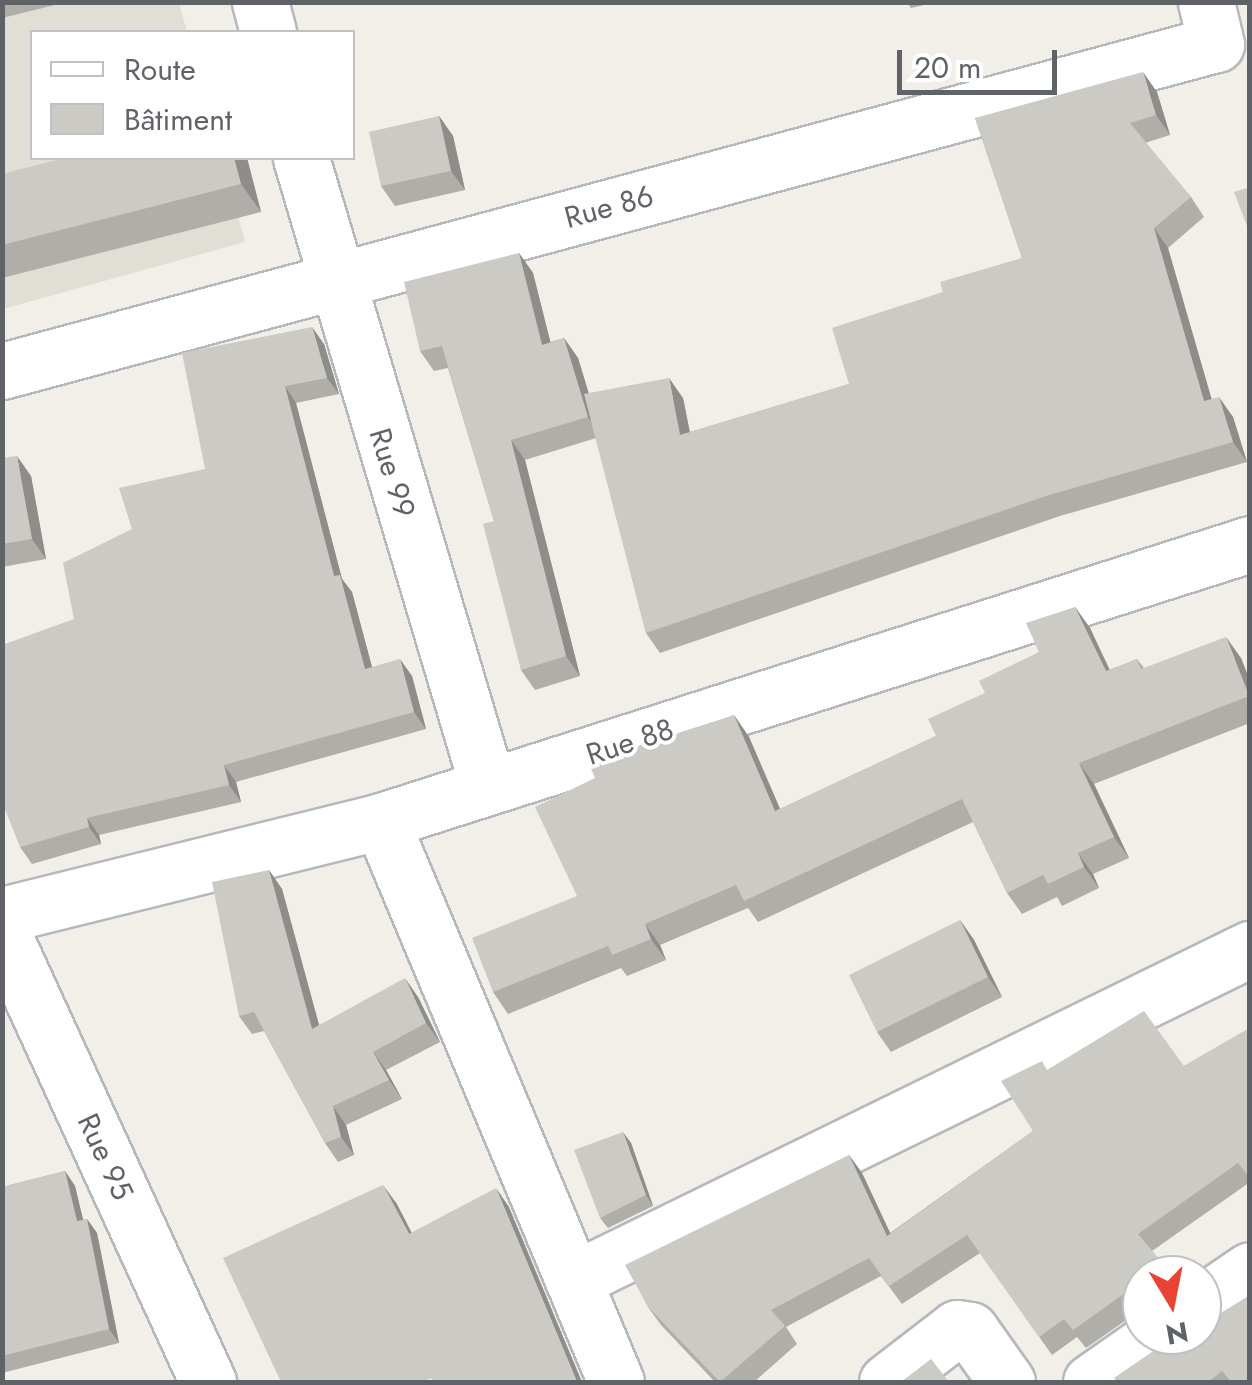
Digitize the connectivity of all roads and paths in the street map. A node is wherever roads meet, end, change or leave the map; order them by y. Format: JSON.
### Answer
{"nodes":[{"id":1,"x":260,"y":2,"type":"edge"},
{"id":2,"x":1211,"y":23,"type":"edge"},
{"id":3,"x":267,"y":30,"type":"edge"},
{"id":4,"x":302,"y":160,"type":"edge"},
{"id":5,"x":333,"y":282,"type":"junction"},
{"id":6,"x":2,"y":371,"type":"edge"},
{"id":7,"x":1250,"y":544,"type":"edge"},
{"id":8,"x":488,"y":788,"type":"junction"},
{"id":9,"x":381,"y":821,"type":"junction"},
{"id":10,"x":2,"y":915,"type":"edge"},
{"id":11,"x":2,"y":932,"type":"edge"},
{"id":12,"x":1250,"y":949,"type":"edge"},
{"id":13,"x":1250,"y":1270,"type":"edge"},
{"id":14,"x":573,"y":1280,"type":"junction"},
{"id":15,"x":1222,"y":1290,"type":"edge"},
{"id":16,"x":1130,"y":1355,"type":"edge"},
{"id":17,"x":208,"y":1382,"type":"edge"},
{"id":18,"x":616,"y":1382,"type":"edge"},
{"id":19,"x":887,"y":1382,"type":"edge"},
{"id":20,"x":1007,"y":1382,"type":"edge"},
{"id":21,"x":1092,"y":1382,"type":"edge"}],
"edges":[{"from":1,"to":3,"type":"street"},
{"from":2,"to":5,"type":"street","name":"Rue 86"},
{"from":4,"to":5,"type":"street","name":"Rue 99"},
{"from":5,"to":6,"type":"street","name":"Rue 86"},
{"from":5,"to":8,"type":"street","name":"Rue 99"},
{"from":7,"to":8,"type":"street","name":"Rue 88"},
{"from":8,"to":9,"type":"street","name":"Rue 88"},
{"from":9,"to":10,"type":"street","name":"Rue 88"},
{"from":9,"to":14,"type":"street"},
{"from":11,"to":17,"type":"street","name":"Rue 95"},
{"from":12,"to":14,"type":"street"},
{"from":13,"to":15,"type":"street"},
{"from":14,"to":18,"type":"street"},
{"from":16,"to":21,"type":"street"},
{"from":19,"to":20,"type":"street"}]}
